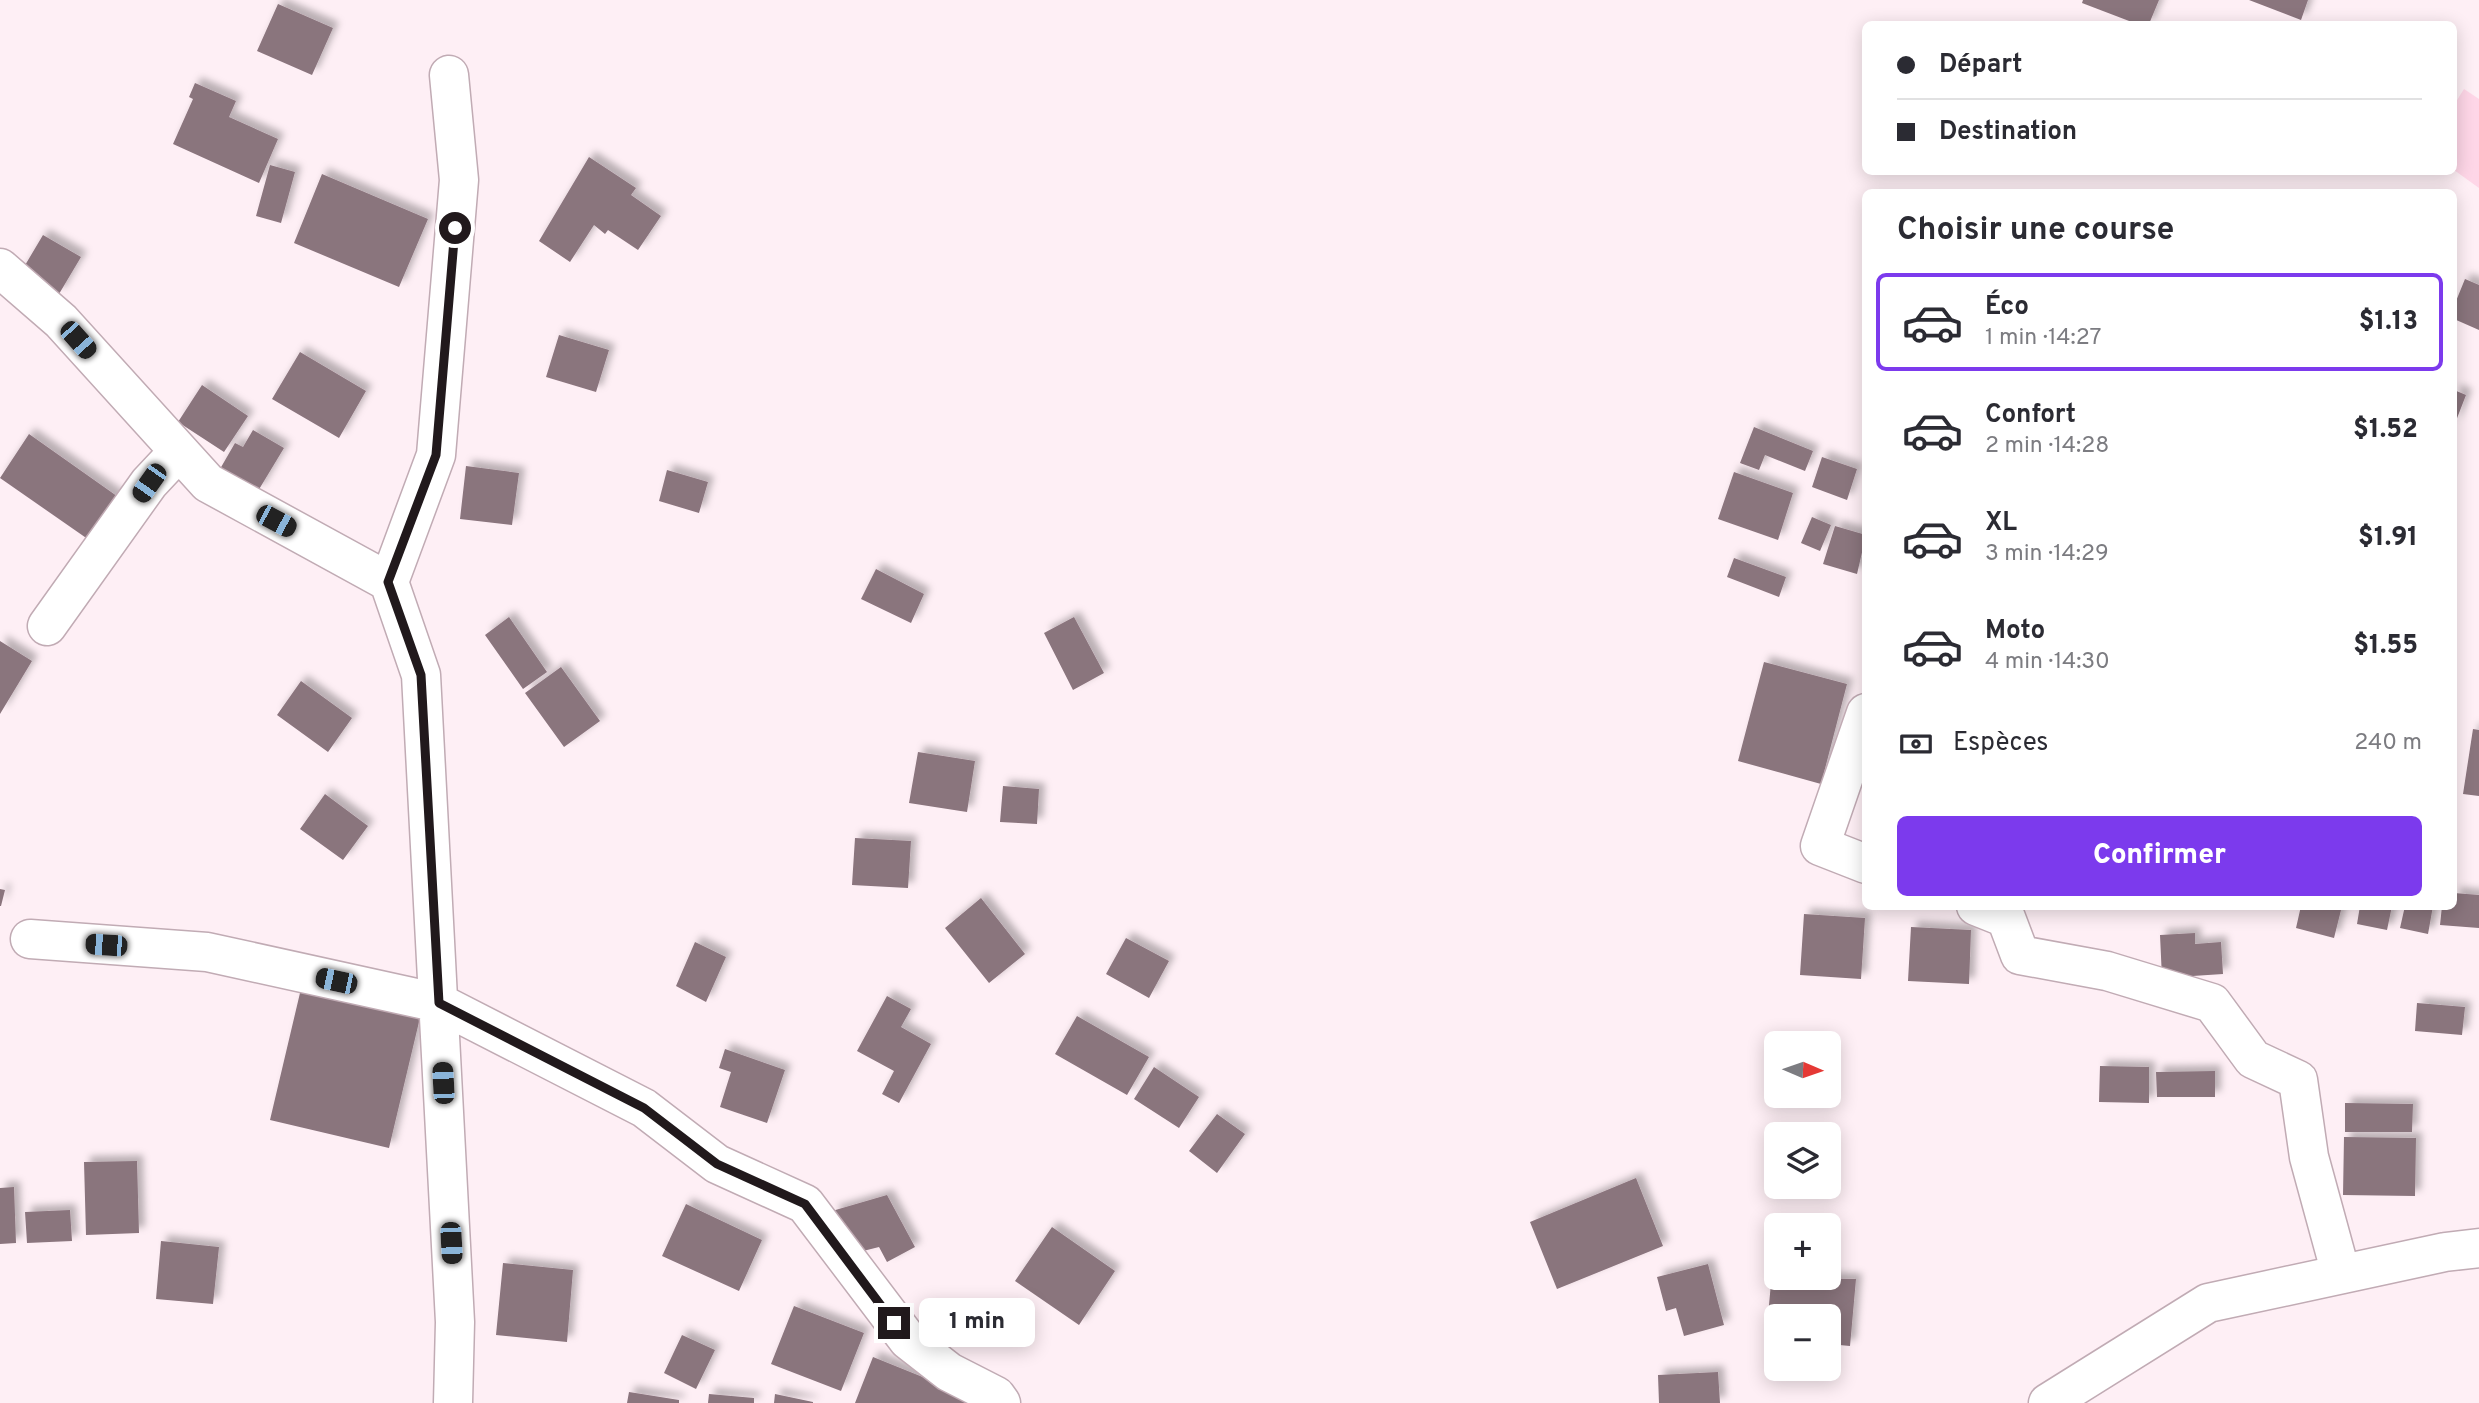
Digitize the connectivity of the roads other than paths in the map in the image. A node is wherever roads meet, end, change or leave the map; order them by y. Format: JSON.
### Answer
{"nodes":[{"id":1,"x":449,"y":75,"type":"dead end"},
{"id":2,"x":0,"y":268,"type":"edge"},
{"id":3,"x":179,"y":451,"type":"junction"},
{"id":4,"x":388,"y":582,"type":"junction"},
{"id":5,"x":47,"y":626,"type":"dead end"},
{"id":6,"x":1862,"y":725,"type":"edge"},
{"id":7,"x":1862,"y":862,"type":"edge"},
{"id":8,"x":1986,"y":910,"type":"edge"},
{"id":9,"x":30,"y":939,"type":"dead end"},
{"id":10,"x":439,"y":1003,"type":"junction"},
{"id":11,"x":2479,"y":1248,"type":"edge"},
{"id":12,"x":2341,"y":1274,"type":"junction"},
{"id":13,"x":2046,"y":1401,"type":"edge"},
{"id":14,"x":453,"y":1403,"type":"edge"},
{"id":15,"x":1002,"y":1403,"type":"edge"}],
"edges":[{"from":1,"to":4,"type":"street"},
{"from":2,"to":3,"type":"street"},
{"from":3,"to":4,"type":"street"},
{"from":3,"to":5,"type":"street"},
{"from":4,"to":10,"type":"street"},
{"from":6,"to":7,"type":"street"},
{"from":8,"to":12,"type":"street"},
{"from":9,"to":10,"type":"street"},
{"from":10,"to":14,"type":"street"},
{"from":10,"to":15,"type":"street"},
{"from":11,"to":12,"type":"street"},
{"from":12,"to":13,"type":"street"}]}
